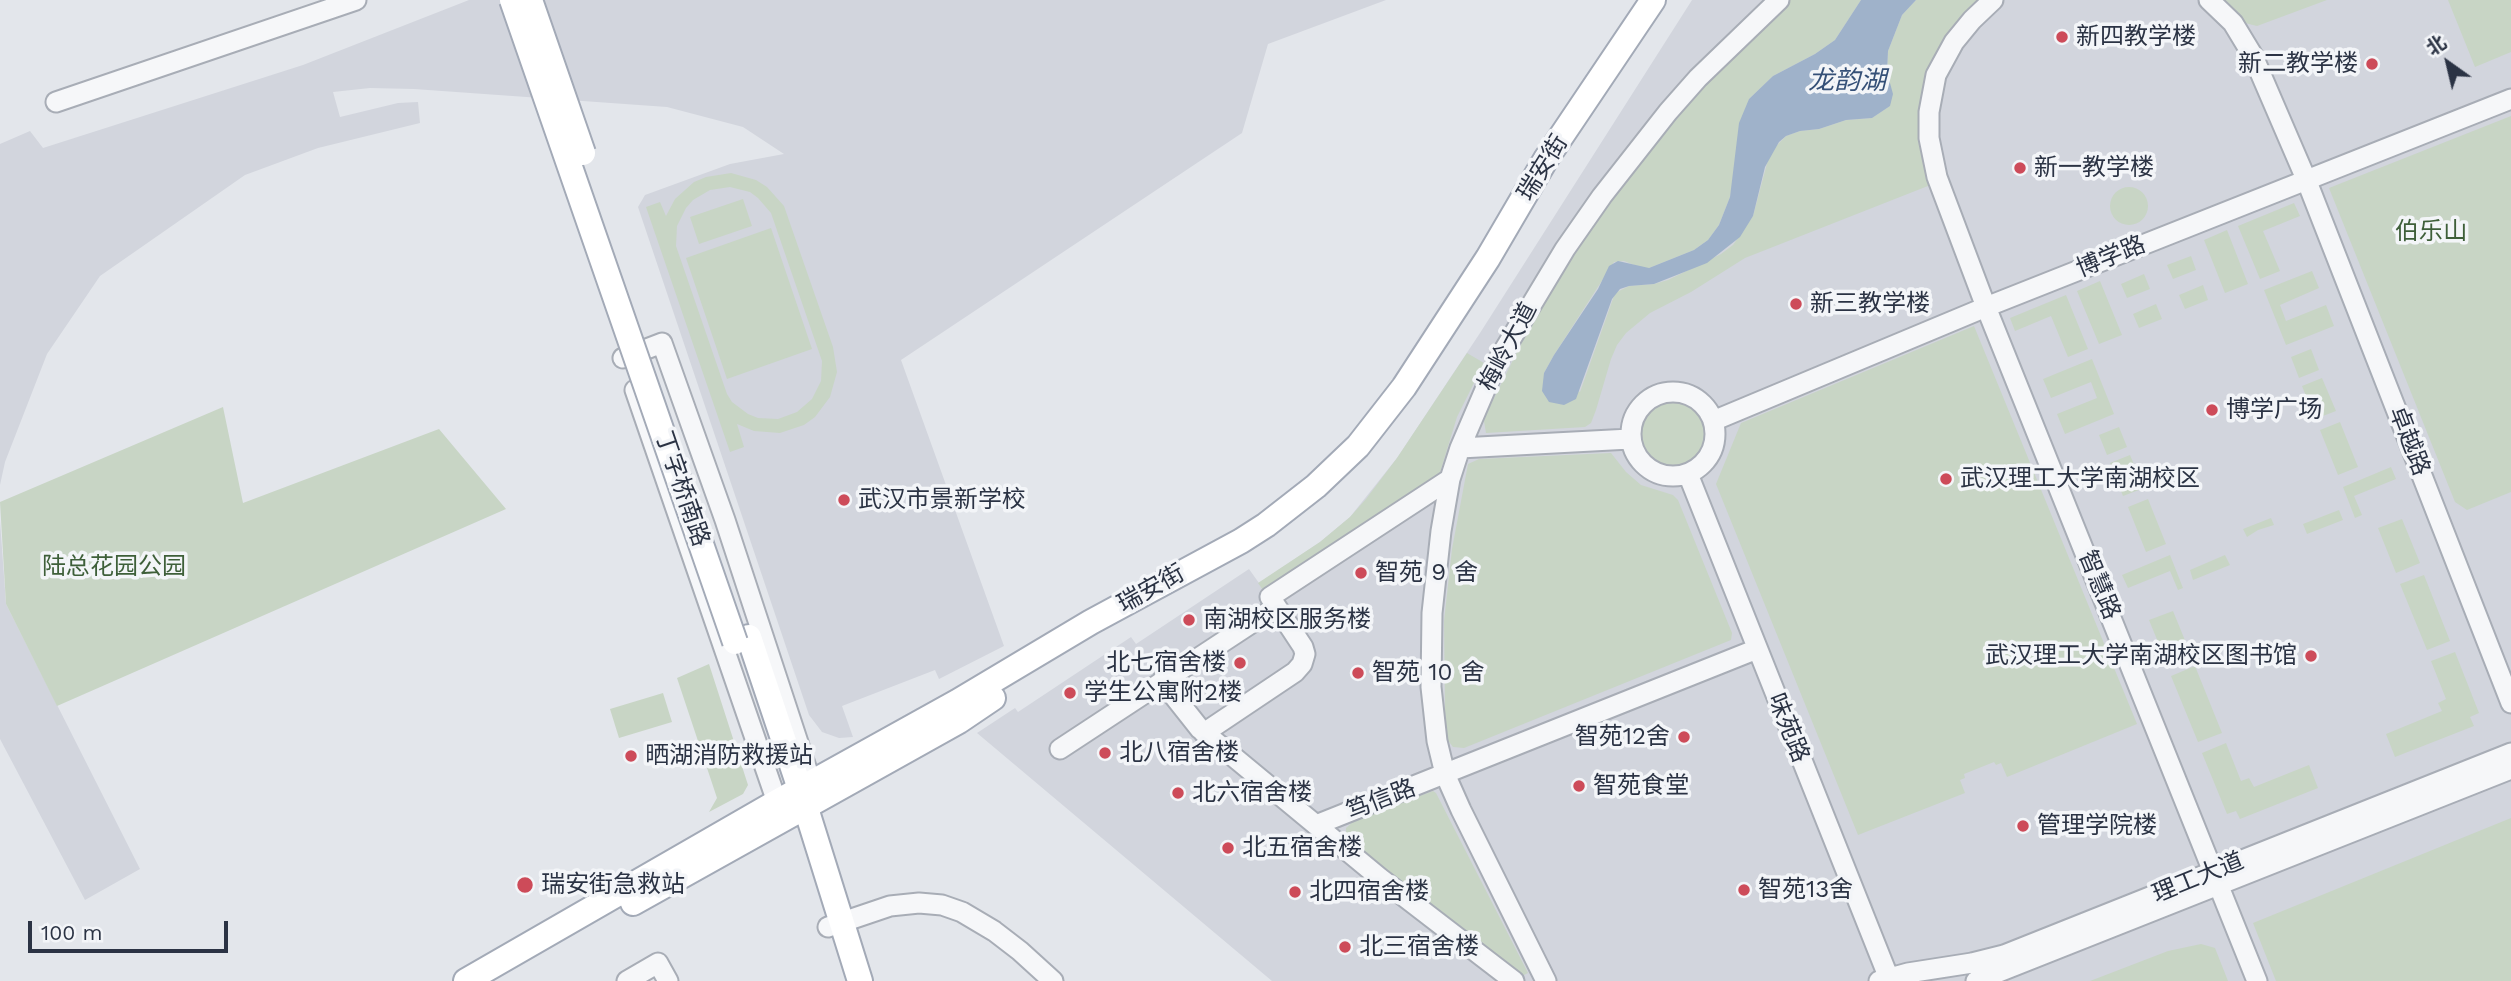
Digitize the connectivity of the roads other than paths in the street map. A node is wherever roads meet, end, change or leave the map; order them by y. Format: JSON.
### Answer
{"nodes":[{"id":1,"x":356,"y":0,"type":"edge"},
{"id":2,"x":512,"y":0,"type":"edge"},
{"id":3,"x":530,"y":0,"type":"edge"},
{"id":4,"x":1653,"y":0,"type":"edge"},
{"id":5,"x":1670,"y":0,"type":"edge"},
{"id":6,"x":1779,"y":0,"type":"edge"},
{"id":7,"x":1993,"y":0,"type":"edge"},
{"id":8,"x":2209,"y":0,"type":"edge"},
{"id":9,"x":301,"y":8,"type":"edge"},
{"id":10,"x":2511,"y":99,"type":"edge"},
{"id":11,"x":56,"y":102,"type":"dead end"},
{"id":12,"x":2306,"y":179,"type":"junction"},
{"id":13,"x":597,"y":280,"type":"dead end"},
{"id":14,"x":1986,"y":307,"type":"junction"},
{"id":15,"x":624,"y":358,"type":"junction"},
{"id":16,"x":1713,"y":421,"type":"junction"},
{"id":17,"x":1630,"y":439,"type":"junction"},
{"id":18,"x":1460,"y":448,"type":"junction"},
{"id":19,"x":1688,"y":474,"type":"junction"},
{"id":20,"x":1450,"y":479,"type":"junction"},
{"id":21,"x":1276,"y":607,"type":"junction"},
{"id":22,"x":742,"y":640,"type":"junction"},
{"id":23,"x":1757,"y":649,"type":"junction"},
{"id":24,"x":1162,"y":681,"type":"junction"},
{"id":25,"x":2511,"y":703,"type":"edge"},
{"id":26,"x":1204,"y":733,"type":"junction"},
{"id":27,"x":1060,"y":749,"type":"dead end"},
{"id":28,"x":2511,"y":753,"type":"edge"},
{"id":29,"x":2511,"y":769,"type":"edge"},
{"id":30,"x":1446,"y":774,"type":"junction"},
{"id":31,"x":794,"y":798,"type":"junction"},
{"id":32,"x":1316,"y":825,"type":"junction"},
{"id":33,"x":2216,"y":879,"type":"junction"},
{"id":34,"x":834,"y":925,"type":"junction"},
{"id":35,"x":1048,"y":979,"type":"edge"},
{"id":36,"x":1886,"y":980,"type":"edge"},
{"id":37,"x":467,"y":981,"type":"edge"},
{"id":38,"x":496,"y":981,"type":"edge"},
{"id":39,"x":627,"y":981,"type":"edge"},
{"id":40,"x":668,"y":981,"type":"edge"},
{"id":41,"x":845,"y":981,"type":"edge"},
{"id":42,"x":860,"y":981,"type":"edge"},
{"id":43,"x":1514,"y":981,"type":"edge"},
{"id":44,"x":1546,"y":981,"type":"edge"},
{"id":45,"x":1976,"y":981,"type":"edge"},
{"id":46,"x":2257,"y":981,"type":"edge"}],
"edges":[{"from":1,"to":9,"type":"street"},
{"from":2,"to":22,"type":"main road","name":"丁字桥南路","bridge":true},
{"from":3,"to":22,"type":"main road","name":"丁字桥南路","bridge":true},
{"from":4,"to":31,"type":"main road","name":"瑞安街"},
{"from":5,"to":31,"type":"main road","name":"瑞安街"},
{"from":6,"to":18,"type":"street","name":"梅岭大道"},
{"from":7,"to":14,"type":"street","name":"智慧路"},
{"from":8,"to":12,"type":"street","name":"卓越路"},
{"from":9,"to":11,"type":"street"},
{"from":10,"to":12,"type":"street","name":"博学路"},
{"from":12,"to":14,"type":"street","name":"博学路"},
{"from":12,"to":25,"type":"street","name":"卓越路"},
{"from":13,"to":15,"type":"street"},
{"from":14,"to":16,"type":"street","name":"博学路"},
{"from":14,"to":33,"type":"street","name":"智慧路"},
{"from":15,"to":31,"type":"street"},
{"from":15,"to":31,"type":"street"},
{"from":16,"to":17,"type":"street"},
{"from":16,"to":19,"type":"street"},
{"from":17,"to":18,"type":"street"},
{"from":17,"to":19,"type":"street"},
{"from":18,"to":20,"type":"street","name":"梅岭大道"},
{"from":19,"to":23,"type":"street","name":"味苑路"},
{"from":20,"to":21,"type":"street"},
{"from":20,"to":30,"type":"street","name":"梅岭大道"},
{"from":21,"to":24,"type":"street"},
{"from":21,"to":26,"type":"street"},
{"from":22,"to":31,"type":"main road","name":"丁字桥南路"},
{"from":23,"to":30,"type":"street","name":"笃信路"},
{"from":23,"to":36,"type":"street","name":"味苑路"},
{"from":24,"to":26,"type":"street"},
{"from":24,"to":27,"type":"street"},
{"from":26,"to":32,"type":"street"},
{"from":28,"to":33,"type":"street","name":"理工大道"},
{"from":29,"to":33,"type":"street","name":"理工大道"},
{"from":30,"to":32,"type":"street","name":"笃信路"},
{"from":30,"to":44,"type":"street","name":"梅岭大道"},
{"from":31,"to":34,"type":"main road","name":"丁字桥南路"},
{"from":31,"to":37,"type":"main road","name":"瑞安街"},
{"from":31,"to":38,"type":"main road","name":"瑞安街"},
{"from":32,"to":43,"type":"street"},
{"from":33,"to":36,"type":"street","name":"理工大道"},
{"from":33,"to":45,"type":"street","name":"理工大道"},
{"from":33,"to":46,"type":"street","name":"智慧路"},
{"from":34,"to":35,"type":"street"},
{"from":34,"to":41,"type":"main road","name":"丁字桥南路"},
{"from":34,"to":42,"type":"main road","name":"丁字桥南路"},
{"from":39,"to":40,"type":"street"}]}
